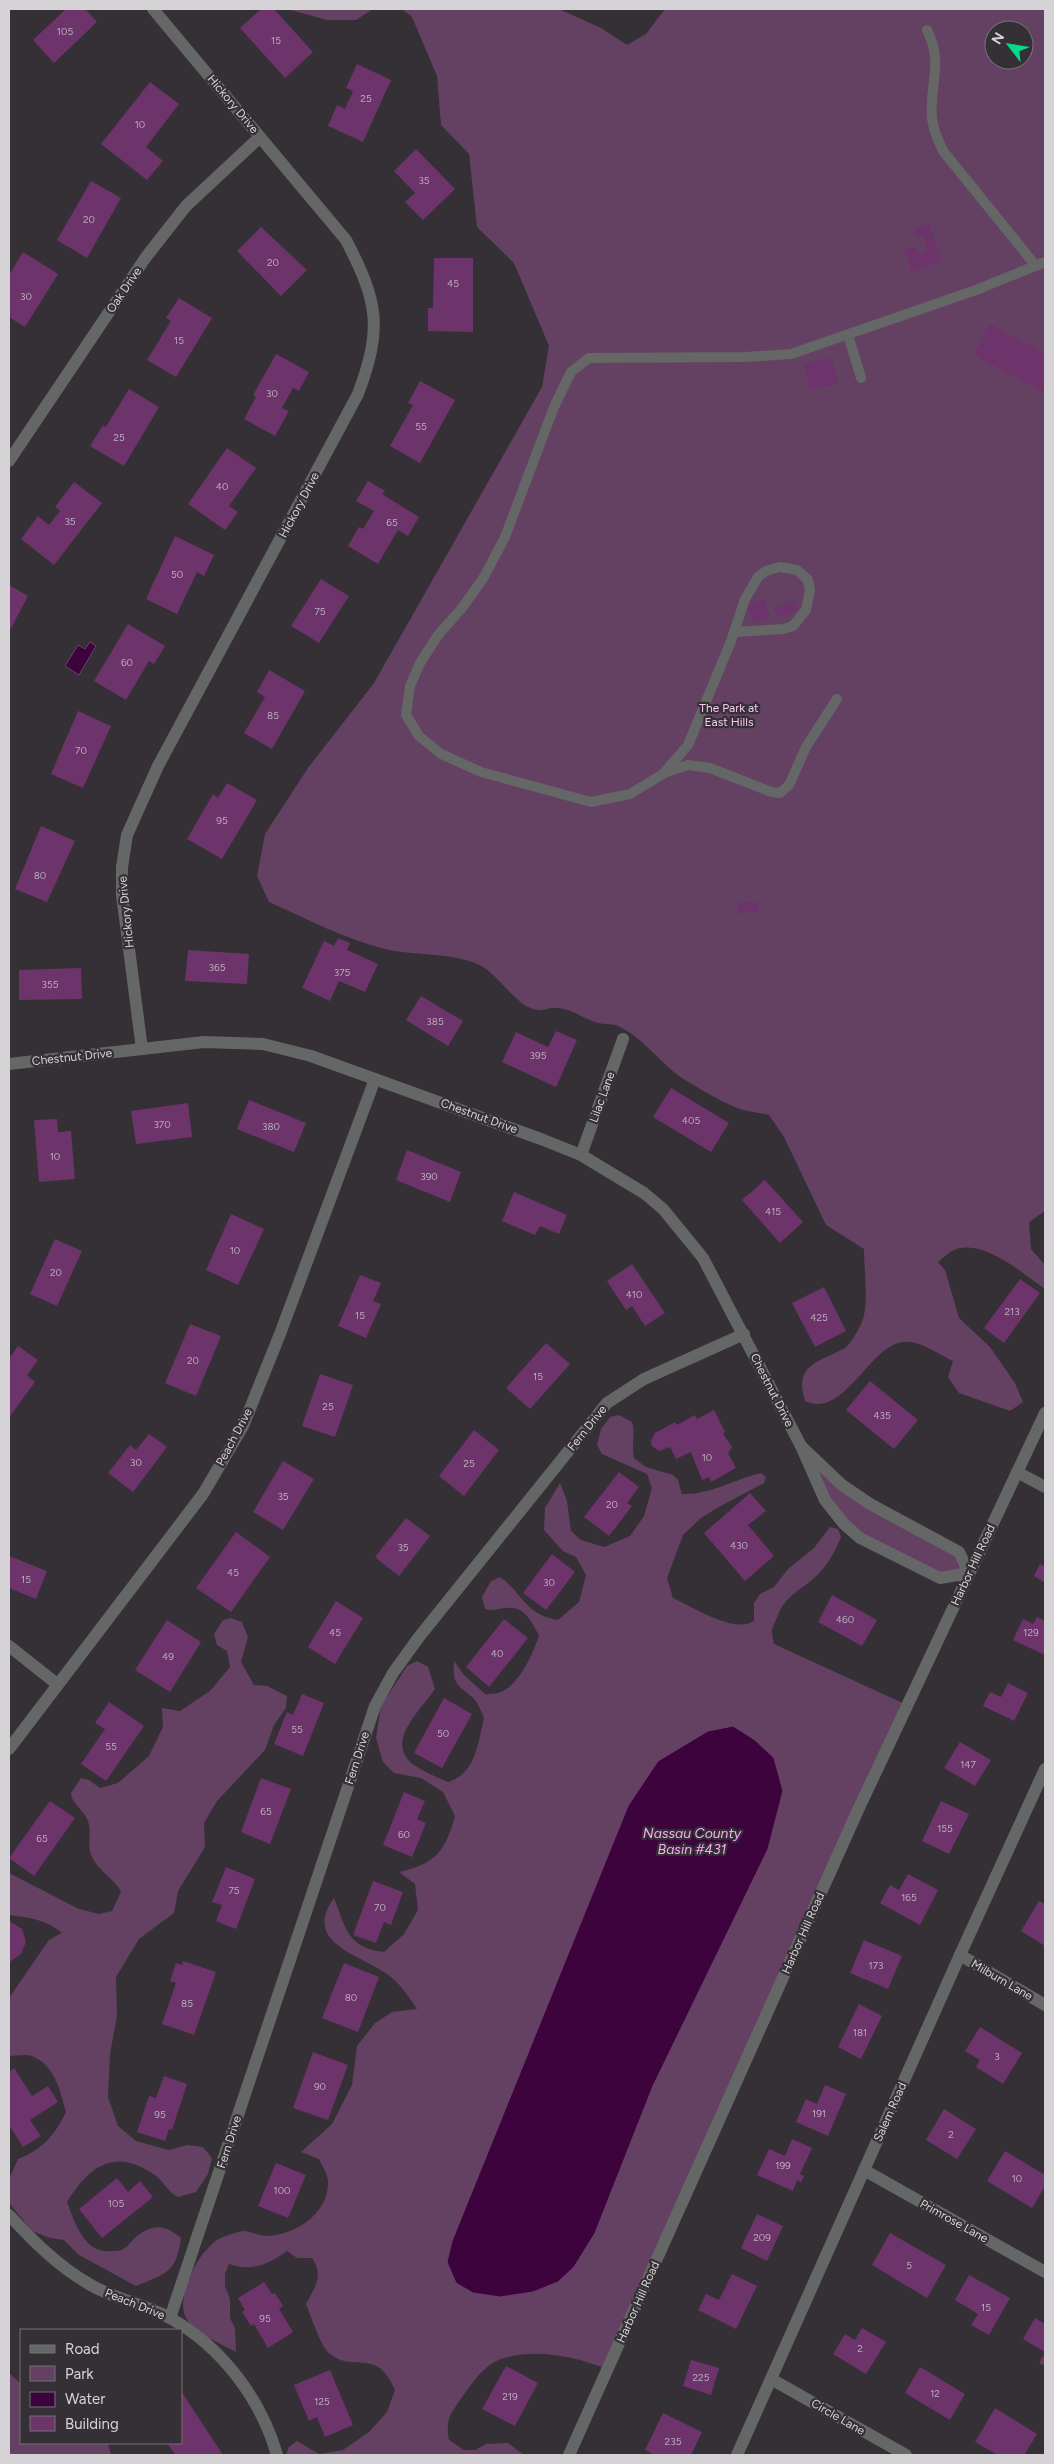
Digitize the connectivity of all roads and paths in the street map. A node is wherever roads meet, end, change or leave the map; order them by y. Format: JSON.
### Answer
{"nodes":[{"id":1,"x":153,"y":9,"type":"edge"},
{"id":2,"x":927,"y":30,"type":"dead end"},
{"id":3,"x":260,"y":136,"type":"junction"},
{"id":4,"x":1040,"y":264,"type":"edge"},
{"id":5,"x":848,"y":334,"type":"junction"},
{"id":6,"x":861,"y":378,"type":"dead end"},
{"id":7,"x":9,"y":461,"type":"edge"},
{"id":8,"x":735,"y":632,"type":"junction"},
{"id":9,"x":837,"y":699,"type":"dead end"},
{"id":10,"x":663,"y":774,"type":"junction"},
{"id":11,"x":623,"y":1039,"type":"dead end"},
{"id":12,"x":142,"y":1049,"type":"junction"},
{"id":13,"x":9,"y":1064,"type":"edge"},
{"id":14,"x":375,"y":1079,"type":"junction"},
{"id":15,"x":580,"y":1155,"type":"junction"},
{"id":16,"x":744,"y":1334,"type":"junction"},
{"id":17,"x":1045,"y":1413,"type":"edge"},
{"id":18,"x":801,"y":1446,"type":"junction"},
{"id":19,"x":1017,"y":1472,"type":"junction"},
{"id":20,"x":1045,"y":1487,"type":"edge"},
{"id":21,"x":969,"y":1573,"type":"junction"},
{"id":22,"x":9,"y":1646,"type":"edge"},
{"id":23,"x":57,"y":1684,"type":"junction"},
{"id":24,"x":9,"y":1749,"type":"edge"},
{"id":25,"x":1045,"y":1769,"type":"edge"},
{"id":26,"x":960,"y":1955,"type":"junction"},
{"id":27,"x":1045,"y":2005,"type":"edge"},
{"id":28,"x":864,"y":2170,"type":"junction"},
{"id":29,"x":9,"y":2215,"type":"edge"},
{"id":30,"x":1045,"y":2272,"type":"edge"},
{"id":31,"x":170,"y":2318,"type":"junction"},
{"id":32,"x":771,"y":2379,"type":"junction"},
{"id":33,"x":277,"y":2455,"type":"edge"},
{"id":34,"x":569,"y":2455,"type":"edge"},
{"id":35,"x":737,"y":2455,"type":"edge"},
{"id":36,"x":906,"y":2455,"type":"edge"}],
"edges":[{"from":1,"to":3,"type":"street","name":"Hickory Drive"},
{"from":2,"to":4,"type":"lane"},
{"from":3,"to":7,"type":"street","name":"Oak Drive"},
{"from":3,"to":12,"type":"street","name":"Hickory Drive"},
{"from":4,"to":5,"type":"lane"},
{"from":5,"to":6,"type":"lane"},
{"from":5,"to":10,"type":"lane"},
{"from":8,"to":8,"type":"lane"},
{"from":8,"to":10,"type":"lane"},
{"from":9,"to":10,"type":"lane"},
{"from":11,"to":15,"type":"street","name":"Lilac Lane"},
{"from":12,"to":13,"type":"street","name":"Chestnut Drive"},
{"from":12,"to":14,"type":"street","name":"Chestnut Drive"},
{"from":14,"to":15,"type":"street","name":"Chestnut Drive"},
{"from":14,"to":23,"type":"street","name":"Peach Drive"},
{"from":15,"to":16,"type":"street","name":"Chestnut Drive"},
{"from":16,"to":18,"type":"street","name":"Chestnut Drive"},
{"from":16,"to":31,"type":"street","name":"Fern Drive"},
{"from":17,"to":19,"type":"street","name":"Harbor Hill Road"},
{"from":18,"to":21,"type":"street","name":"Chestnut Drive"},
{"from":18,"to":21,"type":"street","name":"Chestnut Drive"},
{"from":19,"to":20,"type":"street"},
{"from":19,"to":21,"type":"street","name":"Harbor Hill Road"},
{"from":21,"to":34,"type":"street","name":"Harbor Hill Road"},
{"from":22,"to":23,"type":"street"},
{"from":23,"to":24,"type":"street","name":"Peach Drive"},
{"from":25,"to":26,"type":"street","name":"Salem Road"},
{"from":26,"to":27,"type":"street","name":"Milburn Lane"},
{"from":26,"to":28,"type":"street","name":"Salem Road"},
{"from":28,"to":30,"type":"street","name":"Primrose Lane"},
{"from":28,"to":32,"type":"street","name":"Salem Road"},
{"from":29,"to":31,"type":"street","name":"Peach Drive"},
{"from":31,"to":33,"type":"street","name":"Peach Drive"},
{"from":32,"to":35,"type":"street","name":"Salem Road"},
{"from":32,"to":36,"type":"street","name":"Circle Lane"}]}
